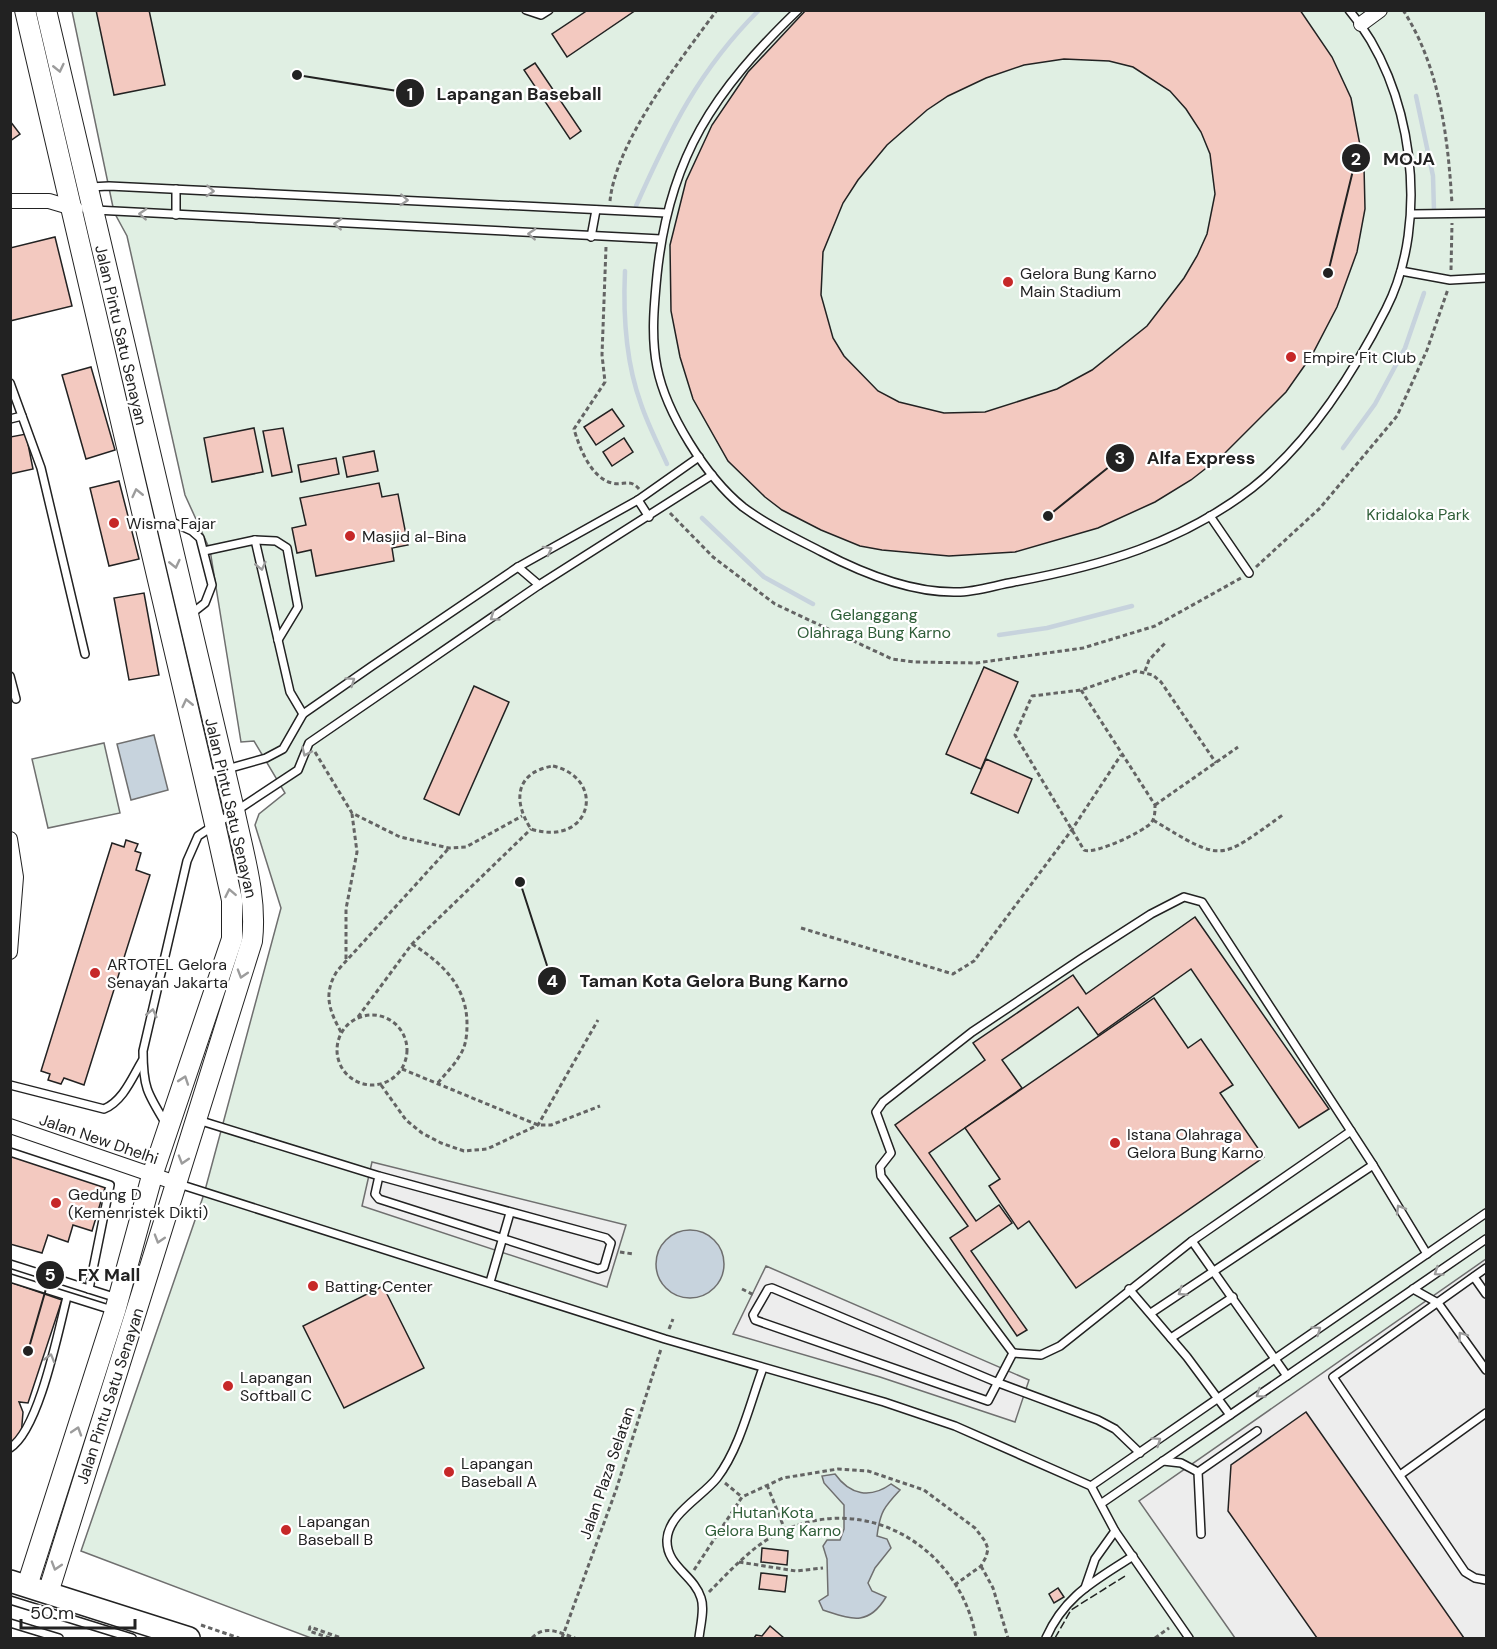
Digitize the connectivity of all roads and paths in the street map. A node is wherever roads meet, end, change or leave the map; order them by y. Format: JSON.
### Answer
{"nodes":[{"id":1,"x":25,"y":10,"type":"edge"},
{"id":2,"x":46,"y":10,"type":"edge"},
{"id":3,"x":526,"y":10,"type":"edge"},
{"id":4,"x":549,"y":10,"type":"edge"},
{"id":5,"x":717,"y":10,"type":"edge"},
{"id":6,"x":798,"y":10,"type":"edge"},
{"id":7,"x":1349,"y":10,"type":"edge"},
{"id":8,"x":1380,"y":10,"type":"edge"},
{"id":9,"x":1403,"y":10,"type":"edge"},
{"id":10,"x":1361,"y":24,"type":"junction"},
{"id":11,"x":59,"y":161,"type":"junction"},
{"id":12,"x":81,"y":162,"type":"junction"},
{"id":13,"x":87,"y":188,"type":"junction"},
{"id":14,"x":176,"y":189,"type":"junction"},
{"id":15,"x":68,"y":200,"type":"junction"},
{"id":16,"x":10,"y":201,"type":"edge"},
{"id":17,"x":92,"y":210,"type":"junction"},
{"id":18,"x":596,"y":210,"type":"junction"},
{"id":19,"x":609,"y":211,"type":"junction"},
{"id":20,"x":666,"y":213,"type":"junction"},
{"id":21,"x":1452,"y":213,"type":"junction"},
{"id":22,"x":1486,"y":213,"type":"edge"},
{"id":23,"x":1412,"y":214,"type":"junction"},
{"id":24,"x":177,"y":215,"type":"junction"},
{"id":25,"x":591,"y":237,"type":"junction"},
{"id":26,"x":606,"y":238,"type":"junction"},
{"id":27,"x":661,"y":239,"type":"junction"},
{"id":28,"x":1401,"y":271,"type":"junction"},
{"id":29,"x":1486,"y":278,"type":"edge"},
{"id":30,"x":1450,"y":280,"type":"junction"},
{"id":31,"x":10,"y":383,"type":"edge"},
{"id":32,"x":22,"y":416,"type":"junction"},
{"id":33,"x":10,"y":419,"type":"edge"},
{"id":34,"x":699,"y":457,"type":"junction"},
{"id":35,"x":712,"y":475,"type":"junction"},
{"id":36,"x":646,"y":495,"type":"junction"},
{"id":37,"x":639,"y":500,"type":"junction"},
{"id":38,"x":664,"y":507,"type":"junction"},
{"id":39,"x":1210,"y":516,"type":"junction"},
{"id":40,"x":649,"y":517,"type":"junction"},
{"id":41,"x":165,"y":519,"type":"junction"},
{"id":42,"x":255,"y":540,"type":"junction"},
{"id":43,"x":204,"y":551,"type":"junction"},
{"id":44,"x":519,"y":567,"type":"junction"},
{"id":45,"x":1249,"y":573,"type":"junction"},
{"id":46,"x":539,"y":585,"type":"junction"},
{"id":47,"x":188,"y":616,"type":"junction"},
{"id":48,"x":278,"y":640,"type":"junction"},
{"id":49,"x":1166,"y":642,"type":"dead end"},
{"id":50,"x":85,"y":654,"type":"dead end"},
{"id":51,"x":1145,"y":671,"type":"junction"},
{"id":52,"x":10,"y":676,"type":"edge"},
{"id":53,"x":1081,"y":690,"type":"junction"},
{"id":54,"x":16,"y":699,"type":"dead end"},
{"id":55,"x":303,"y":714,"type":"junction"},
{"id":56,"x":309,"y":743,"type":"junction"},
{"id":57,"x":1238,"y":747,"type":"dead end"},
{"id":58,"x":1121,"y":755,"type":"junction"},
{"id":59,"x":1216,"y":763,"type":"junction"},
{"id":60,"x":214,"y":773,"type":"junction"},
{"id":61,"x":1155,"y":805,"type":"junction"},
{"id":62,"x":352,"y":813,"type":"junction"},
{"id":63,"x":235,"y":814,"type":"junction"},
{"id":64,"x":1284,"y":814,"type":"dead end"},
{"id":65,"x":522,"y":816,"type":"junction"},
{"id":66,"x":1153,"y":820,"type":"junction"},
{"id":67,"x":215,"y":824,"type":"junction"},
{"id":68,"x":531,"y":829,"type":"junction"},
{"id":69,"x":1071,"y":831,"type":"junction"},
{"id":70,"x":10,"y":839,"type":"edge"},
{"id":71,"x":449,"y":848,"type":"junction"},
{"id":72,"x":801,"y":928,"type":"dead end"},
{"id":73,"x":12,"y":930,"type":"edge"},
{"id":74,"x":412,"y":944,"type":"junction"},
{"id":75,"x":10,"y":952,"type":"edge"},
{"id":76,"x":346,"y":960,"type":"junction"},
{"id":77,"x":358,"y":1017,"type":"junction"},
{"id":78,"x":598,"y":1020,"type":"dead end"},
{"id":79,"x":340,"y":1032,"type":"junction"},
{"id":80,"x":143,"y":1059,"type":"junction"},
{"id":81,"x":402,"y":1069,"type":"junction"},
{"id":82,"x":10,"y":1085,"type":"edge"},
{"id":83,"x":381,"y":1085,"type":"junction"},
{"id":84,"x":436,"y":1085,"type":"junction"},
{"id":85,"x":600,"y":1106,"type":"dead end"},
{"id":86,"x":196,"y":1119,"type":"junction"},
{"id":87,"x":538,"y":1125,"type":"junction"},
{"id":88,"x":10,"y":1126,"type":"edge"},
{"id":89,"x":168,"y":1127,"type":"junction"},
{"id":90,"x":1351,"y":1131,"type":"junction"},
{"id":91,"x":10,"y":1152,"type":"edge"},
{"id":92,"x":1373,"y":1165,"type":"junction"},
{"id":93,"x":152,"y":1176,"type":"junction"},
{"id":94,"x":379,"y":1176,"type":"junction"},
{"id":95,"x":176,"y":1184,"type":"junction"},
{"id":96,"x":510,"y":1213,"type":"junction"},
{"id":97,"x":1486,"y":1213,"type":"edge"},
{"id":98,"x":503,"y":1237,"type":"junction"},
{"id":99,"x":1486,"y":1239,"type":"edge"},
{"id":100,"x":1192,"y":1241,"type":"junction"},
{"id":101,"x":1427,"y":1254,"type":"junction"},
{"id":102,"x":10,"y":1264,"type":"edge"},
{"id":103,"x":1486,"y":1268,"type":"edge"},
{"id":104,"x":1214,"y":1271,"type":"junction"},
{"id":105,"x":1474,"y":1277,"type":"junction"},
{"id":106,"x":10,"y":1278,"type":"edge"},
{"id":107,"x":490,"y":1282,"type":"junction"},
{"id":108,"x":89,"y":1289,"type":"junction"},
{"id":109,"x":1129,"y":1289,"type":"junction"},
{"id":110,"x":1413,"y":1289,"type":"junction"},
{"id":111,"x":1486,"y":1294,"type":"edge"},
{"id":112,"x":67,"y":1297,"type":"junction"},
{"id":113,"x":1233,"y":1297,"type":"junction"},
{"id":114,"x":1438,"y":1303,"type":"junction"},
{"id":115,"x":116,"y":1304,"type":"junction"},
{"id":116,"x":1151,"y":1312,"type":"junction"},
{"id":117,"x":136,"y":1317,"type":"junction"},
{"id":118,"x":673,"y":1319,"type":"dead end"},
{"id":119,"x":1171,"y":1338,"type":"junction"},
{"id":120,"x":665,"y":1339,"type":"junction"},
{"id":121,"x":1013,"y":1353,"type":"junction"},
{"id":122,"x":1276,"y":1359,"type":"junction"},
{"id":123,"x":763,"y":1368,"type":"junction"},
{"id":124,"x":1486,"y":1370,"type":"edge"},
{"id":125,"x":1287,"y":1376,"type":"junction"},
{"id":126,"x":996,"y":1382,"type":"junction"},
{"id":127,"x":1219,"y":1398,"type":"junction"},
{"id":128,"x":1486,"y":1413,"type":"edge"},
{"id":129,"x":1230,"y":1415,"type":"junction"},
{"id":130,"x":1257,"y":1431,"type":"dead end"},
{"id":131,"x":10,"y":1448,"type":"edge"},
{"id":132,"x":1140,"y":1453,"type":"junction"},
{"id":133,"x":1163,"y":1461,"type":"junction"},
{"id":134,"x":65,"y":1469,"type":"junction"},
{"id":135,"x":1198,"y":1472,"type":"junction"},
{"id":136,"x":1400,"y":1475,"type":"junction"},
{"id":137,"x":85,"y":1476,"type":"junction"},
{"id":138,"x":717,"y":1478,"type":"junction"},
{"id":139,"x":767,"y":1485,"type":"junction"},
{"id":140,"x":1091,"y":1486,"type":"junction"},
{"id":141,"x":742,"y":1497,"type":"junction"},
{"id":142,"x":1102,"y":1503,"type":"junction"},
{"id":143,"x":50,"y":1515,"type":"junction"},
{"id":144,"x":70,"y":1522,"type":"junction"},
{"id":145,"x":785,"y":1530,"type":"junction"},
{"id":146,"x":1115,"y":1531,"type":"junction"},
{"id":147,"x":1201,"y":1534,"type":"dead end"},
{"id":148,"x":1132,"y":1556,"type":"junction"},
{"id":149,"x":739,"y":1562,"type":"junction"},
{"id":150,"x":981,"y":1566,"type":"junction"},
{"id":151,"x":823,"y":1568,"type":"dead end"},
{"id":152,"x":688,"y":1578,"type":"junction"},
{"id":153,"x":1486,"y":1580,"type":"edge"},
{"id":154,"x":19,"y":1584,"type":"edge"},
{"id":155,"x":956,"y":1584,"type":"junction"},
{"id":156,"x":1084,"y":1588,"type":"junction"},
{"id":157,"x":48,"y":1593,"type":"junction"},
{"id":158,"x":702,"y":1599,"type":"junction"},
{"id":159,"x":10,"y":1600,"type":"edge"},
{"id":160,"x":1178,"y":1622,"type":"junction"},
{"id":161,"x":10,"y":1623,"type":"edge"},
{"id":162,"x":563,"y":1636,"type":"edge"},
{"id":163,"x":59,"y":1638,"type":"edge"},
{"id":164,"x":132,"y":1638,"type":"edge"},
{"id":165,"x":189,"y":1638,"type":"edge"},
{"id":166,"x":330,"y":1638,"type":"edge"},
{"id":167,"x":341,"y":1638,"type":"edge"},
{"id":168,"x":532,"y":1638,"type":"edge"},
{"id":169,"x":575,"y":1638,"type":"edge"},
{"id":170,"x":699,"y":1638,"type":"edge"},
{"id":171,"x":976,"y":1638,"type":"edge"},
{"id":172,"x":1008,"y":1638,"type":"edge"},
{"id":173,"x":1046,"y":1638,"type":"edge"},
{"id":174,"x":1155,"y":1638,"type":"edge"},
{"id":175,"x":1189,"y":1638,"type":"edge"}],
"edges":[{"from":1,"to":11,"type":"main road","name":"Jalan Pintu Satu Senayan"},
{"from":2,"to":12,"type":"main road","name":"Jalan Pintu Satu Senayan","one_way":true},
{"from":3,"to":4,"type":"lane"},
{"from":5,"to":19,"type":"path"},
{"from":6,"to":20,"type":"lane"},
{"from":7,"to":10,"type":"lane"},
{"from":8,"to":10,"type":"street"},
{"from":9,"to":21,"type":"path"},
{"from":10,"to":23,"type":"lane"},
{"from":11,"to":12,"type":"main road"},
{"from":11,"to":15,"type":"main road","name":"Jalan Pintu Satu Senayan"},
{"from":12,"to":13,"type":"main road","name":"Jalan Pintu Satu Senayan"},
{"from":13,"to":14,"type":"lane"},
{"from":13,"to":15,"type":"street"},
{"from":13,"to":17,"type":"main road","name":"Jalan Pintu Satu Senayan"},
{"from":14,"to":18,"type":"lane","one_way":true},
{"from":14,"to":24,"type":"lane"},
{"from":15,"to":16,"type":"street"},
{"from":15,"to":17,"type":"street"},
{"from":60,"to":15,"type":"main road","name":"Jalan Pintu Satu Senayan","one_way":true},
{"from":24,"to":17,"type":"lane","one_way":true},
{"from":17,"to":41,"type":"main road","name":"Jalan Pintu Satu Senayan"},
{"from":18,"to":19,"type":"lane"},
{"from":18,"to":25,"type":"lane"},
{"from":19,"to":20,"type":"lane"},
{"from":20,"to":27,"type":"lane"},
{"from":21,"to":22,"type":"lane"},
{"from":21,"to":23,"type":"lane"},
{"from":21,"to":30,"type":"path"},
{"from":23,"to":28,"type":"lane"},
{"from":25,"to":24,"type":"lane","one_way":true},
{"from":25,"to":26,"type":"lane"},
{"from":26,"to":27,"type":"lane"},
{"from":26,"to":36,"type":"path"},
{"from":27,"to":34,"type":"lane"},
{"from":28,"to":30,"type":"lane"},
{"from":28,"to":39,"type":"lane"},
{"from":29,"to":30,"type":"lane"},
{"from":30,"to":45,"type":"path"},
{"from":31,"to":32,"type":"lane"},
{"from":32,"to":33,"type":"lane"},
{"from":32,"to":50,"type":"lane"},
{"from":34,"to":35,"type":"lane"},
{"from":34,"to":36,"type":"lane"},
{"from":35,"to":38,"type":"lane"},
{"from":35,"to":39,"type":"lane"},
{"from":36,"to":37,"type":"lane"},
{"from":37,"to":40,"type":"lane"},
{"from":44,"to":37,"type":"lane","one_way":true},
{"from":38,"to":40,"type":"lane"},
{"from":38,"to":45,"type":"path"},
{"from":39,"to":45,"type":"lane"},
{"from":40,"to":46,"type":"lane"},
{"from":41,"to":43,"type":"lane"},
{"from":41,"to":47,"type":"main road","name":"Jalan Pintu Satu Senayan","one_way":true},
{"from":42,"to":43,"type":"lane"},
{"from":42,"to":48,"type":"lane","one_way":true},
{"from":42,"to":48,"type":"lane"},
{"from":43,"to":47,"type":"lane"},
{"from":44,"to":46,"type":"lane"},
{"from":55,"to":44,"type":"lane","one_way":true},
{"from":46,"to":56,"type":"lane","one_way":true},
{"from":47,"to":60,"type":"main road","name":"Jalan Pintu Satu Senayan"},
{"from":48,"to":55,"type":"lane"},
{"from":49,"to":51,"type":"path"},
{"from":51,"to":53,"type":"path"},
{"from":51,"to":59,"type":"path"},
{"from":52,"to":54,"type":"lane"},
{"from":53,"to":58,"type":"path"},
{"from":53,"to":69,"type":"path"},
{"from":55,"to":60,"type":"lane"},
{"from":56,"to":62,"type":"path"},
{"from":56,"to":63,"type":"lane","one_way":true},
{"from":57,"to":59,"type":"path"},
{"from":58,"to":61,"type":"path"},
{"from":58,"to":69,"type":"path"},
{"from":59,"to":61,"type":"path"},
{"from":60,"to":63,"type":"main road","name":"Jalan Pintu Satu Senayan"},
{"from":60,"to":67,"type":"main road","name":"Jalan Pintu Satu Senayan"},
{"from":61,"to":66,"type":"path"},
{"from":62,"to":71,"type":"path"},
{"from":62,"to":76,"type":"path"},
{"from":63,"to":67,"type":"lane"},
{"from":63,"to":86,"type":"main road","name":"Jalan Pintu Satu Senayan","one_way":true},
{"from":64,"to":66,"type":"path"},
{"from":65,"to":68,"type":"path"},
{"from":65,"to":68,"type":"path"},
{"from":65,"to":71,"type":"path"},
{"from":66,"to":69,"type":"path"},
{"from":80,"to":67,"type":"lane","one_way":true},
{"from":89,"to":67,"type":"main road","name":"Jalan Pintu Satu Senayan","one_way":true},
{"from":68,"to":74,"type":"path"},
{"from":69,"to":72,"type":"path"},
{"from":70,"to":73,"type":"street"},
{"from":71,"to":76,"type":"path"},
{"from":73,"to":75,"type":"street"},
{"from":74,"to":77,"type":"path"},
{"from":74,"to":84,"type":"path"},
{"from":76,"to":79,"type":"path"},
{"from":77,"to":79,"type":"path"},
{"from":77,"to":81,"type":"path"},
{"from":78,"to":87,"type":"path"},
{"from":79,"to":83,"type":"path"},
{"from":80,"to":82,"type":"lane"},
{"from":80,"to":89,"type":"lane"},
{"from":81,"to":83,"type":"path"},
{"from":81,"to":84,"type":"path"},
{"from":83,"to":87,"type":"path"},
{"from":84,"to":87,"type":"path"},
{"from":85,"to":87,"type":"path"},
{"from":86,"to":94,"type":"lane"},
{"from":86,"to":95,"type":"main road","name":"Jalan Pintu Satu Senayan","one_way":true},
{"from":88,"to":93,"type":"street","name":"Jalan New Dhelhi"},
{"from":89,"to":93,"type":"main road","name":"Jalan Pintu Satu Senayan"},
{"from":90,"to":92,"type":"lane"},
{"from":90,"to":100,"type":"lane"},
{"from":90,"to":121,"type":"lane"},
{"from":91,"to":108,"type":"lane"},
{"from":101,"to":92,"type":"lane","one_way":true},
{"from":92,"to":104,"type":"lane"},
{"from":93,"to":95,"type":"street","name":"Jalan New Dhelhi"},
{"from":93,"to":115,"type":"main road","name":"Jalan Pintu Satu Senayan"},
{"from":94,"to":96,"type":"lane"},
{"from":94,"to":98,"type":"lane"},
{"from":95,"to":107,"type":"lane"},
{"from":95,"to":117,"type":"main road","name":"Jalan Pintu Satu Senayan","one_way":true},
{"from":96,"to":98,"type":"lane"},
{"from":96,"to":98,"type":"lane"},
{"from":97,"to":101,"type":"lane"},
{"from":98,"to":107,"type":"lane"},
{"from":99,"to":110,"type":"lane","one_way":true},
{"from":100,"to":104,"type":"lane"},
{"from":100,"to":109,"type":"lane"},
{"from":122,"to":101,"type":"lane","one_way":true},
{"from":102,"to":108,"type":"lane"},
{"from":103,"to":105,"type":"lane"},
{"from":104,"to":113,"type":"lane"},
{"from":104,"to":116,"type":"lane","one_way":true},
{"from":105,"to":111,"type":"lane"},
{"from":105,"to":114,"type":"lane"},
{"from":106,"to":112,"type":"lane"},
{"from":107,"to":120,"type":"lane"},
{"from":108,"to":115,"type":"lane"},
{"from":109,"to":116,"type":"lane"},
{"from":109,"to":121,"type":"lane"},
{"from":110,"to":114,"type":"lane"},
{"from":110,"to":125,"type":"lane"},
{"from":112,"to":115,"type":"lane"},
{"from":131,"to":112,"type":"lane","one_way":true},
{"from":113,"to":119,"type":"lane"},
{"from":113,"to":122,"type":"lane"},
{"from":124,"to":114,"type":"lane","one_way":true},
{"from":114,"to":136,"type":"lane"},
{"from":115,"to":117,"type":"main road"},
{"from":134,"to":115,"type":"main road","name":"Jalan Pintu Satu Senayan","one_way":true},
{"from":116,"to":119,"type":"lane"},
{"from":117,"to":137,"type":"main road","name":"Jalan Pintu Satu Senayan"},
{"from":118,"to":120,"type":"path","name":"Jalan Plaza Selatan"},
{"from":119,"to":127,"type":"lane"},
{"from":120,"to":123,"type":"lane"},
{"from":120,"to":162,"type":"path","name":"Jalan Plaza Selatan"},
{"from":121,"to":126,"type":"lane"},
{"from":122,"to":125,"type":"lane"},
{"from":122,"to":127,"type":"lane"},
{"from":123,"to":138,"type":"lane"},
{"from":123,"to":140,"type":"lane"},
{"from":125,"to":129,"type":"lane","one_way":true},
{"from":126,"to":126,"type":"lane"},
{"from":126,"to":132,"type":"lane"},
{"from":127,"to":129,"type":"lane"},
{"from":132,"to":127,"type":"lane","one_way":true},
{"from":128,"to":136,"type":"lane"},
{"from":129,"to":133,"type":"lane"},
{"from":130,"to":135,"type":"lane"},
{"from":132,"to":140,"type":"lane"},
{"from":133,"to":135,"type":"lane"},
{"from":133,"to":142,"type":"lane"},
{"from":134,"to":137,"type":"main road"},
{"from":134,"to":143,"type":"main road","name":"Jalan Pintu Satu Senayan"},
{"from":135,"to":147,"type":"lane"},
{"from":136,"to":153,"type":"lane"},
{"from":137,"to":144,"type":"main road","name":"Jalan Pintu Satu Senayan"},
{"from":138,"to":141,"type":"path"},
{"from":138,"to":152,"type":"lane"},
{"from":139,"to":141,"type":"path"},
{"from":139,"to":145,"type":"path"},
{"from":139,"to":150,"type":"path"},
{"from":140,"to":142,"type":"lane"},
{"from":141,"to":152,"type":"path"},
{"from":142,"to":146,"type":"lane"},
{"from":143,"to":144,"type":"main road"},
{"from":143,"to":154,"type":"main road","name":"Jalan Pintu Satu Senayan"},
{"from":144,"to":157,"type":"main road","name":"Jalan Pintu Satu Senayan","one_way":true},
{"from":145,"to":149,"type":"path"},
{"from":145,"to":155,"type":"path"},
{"from":146,"to":148,"type":"lane"},
{"from":146,"to":156,"type":"lane"},
{"from":148,"to":156,"type":"lane"},
{"from":148,"to":160,"type":"lane"},
{"from":149,"to":151,"type":"path"},
{"from":149,"to":158,"type":"path"},
{"from":150,"to":155,"type":"path"},
{"from":150,"to":172,"type":"path"},
{"from":152,"to":158,"type":"lane"},
{"from":154,"to":157,"type":"main road"},
{"from":155,"to":171,"type":"path"},
{"from":156,"to":173,"type":"lane"},
{"from":157,"to":165,"type":"main road"},
{"from":158,"to":170,"type":"lane"},
{"from":159,"to":164,"type":"lane"},
{"from":160,"to":174,"type":"path"},
{"from":160,"to":175,"type":"lane"},
{"from":161,"to":163,"type":"lane"},
{"from":162,"to":168,"type":"path"},
{"from":162,"to":169,"type":"path"},
{"from":166,"to":167,"type":"path"}]}
